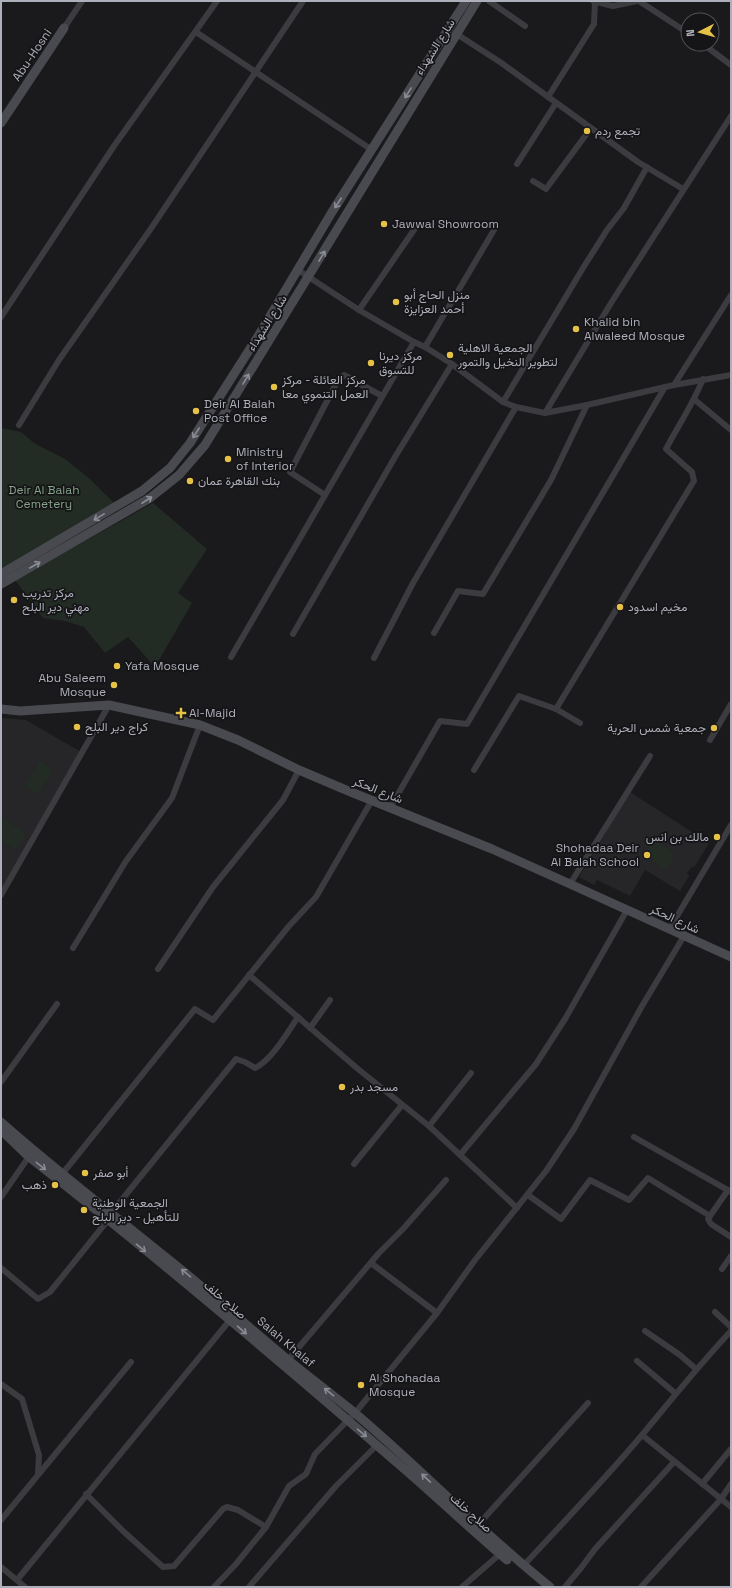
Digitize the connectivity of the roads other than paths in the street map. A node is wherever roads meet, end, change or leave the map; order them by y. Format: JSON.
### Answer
{"nodes":[{"id":1,"x":82,"y":1,"type":"edge"},
{"id":2,"x":217,"y":1,"type":"edge"},
{"id":3,"x":303,"y":1,"type":"edge"},
{"id":4,"x":466,"y":1,"type":"edge"},
{"id":5,"x":477,"y":1,"type":"edge"},
{"id":6,"x":489,"y":1,"type":"edge"},
{"id":7,"x":594,"y":1,"type":"edge"},
{"id":8,"x":638,"y":1,"type":"edge"},
{"id":9,"x":525,"y":26,"type":"dead end"},
{"id":10,"x":64,"y":28,"type":"joint"},
{"id":11,"x":449,"y":29,"type":"junction"},
{"id":12,"x":680,"y":29,"type":"edge"},
{"id":13,"x":196,"y":32,"type":"junction"},
{"id":14,"x":457,"y":35,"type":"junction"},
{"id":15,"x":714,"y":52,"type":"edge"},
{"id":16,"x":731,"y":64,"type":"edge"},
{"id":17,"x":255,"y":72,"type":"junction"},
{"id":18,"x":548,"y":97,"type":"junction"},
{"id":19,"x":556,"y":103,"type":"junction"},
{"id":20,"x":731,"y":116,"type":"edge"},
{"id":21,"x":1,"y":123,"type":"edge"},
{"id":22,"x":591,"y":128,"type":"junction"},
{"id":23,"x":372,"y":150,"type":"junction"},
{"id":24,"x":517,"y":164,"type":"dead end"},
{"id":25,"x":647,"y":167,"type":"junction"},
{"id":26,"x":533,"y":182,"type":"dead end"},
{"id":27,"x":683,"y":189,"type":"junction"},
{"id":28,"x":418,"y":224,"type":"dead end"},
{"id":29,"x":494,"y":230,"type":"dead end"},
{"id":30,"x":298,"y":270,"type":"junction"},
{"id":31,"x":309,"y":277,"type":"junction"},
{"id":32,"x":731,"y":295,"type":"edge"},
{"id":33,"x":359,"y":310,"type":"junction"},
{"id":34,"x":1,"y":317,"type":"edge"},
{"id":35,"x":414,"y":342,"type":"junction"},
{"id":36,"x":424,"y":347,"type":"junction"},
{"id":37,"x":452,"y":364,"type":"junction"},
{"id":38,"x":731,"y":375,"type":"edge"},
{"id":39,"x":703,"y":380,"type":"junction"},
{"id":40,"x":674,"y":384,"type":"junction"},
{"id":41,"x":665,"y":387,"type":"junction"},
{"id":42,"x":382,"y":396,"type":"junction"},
{"id":43,"x":694,"y":400,"type":"junction"},
{"id":44,"x":503,"y":402,"type":"junction"},
{"id":45,"x":587,"y":405,"type":"junction"},
{"id":46,"x":516,"y":408,"type":"junction"},
{"id":47,"x":545,"y":413,"type":"junction"},
{"id":48,"x":19,"y":425,"type":"dead end"},
{"id":49,"x":731,"y":430,"type":"edge"},
{"id":50,"x":324,"y":495,"type":"junction"},
{"id":51,"x":1,"y":574,"type":"edge"},
{"id":52,"x":1,"y":584,"type":"edge"},
{"id":53,"x":434,"y":633,"type":"dead end"},
{"id":54,"x":293,"y":634,"type":"dead end"},
{"id":55,"x":231,"y":657,"type":"dead end"},
{"id":56,"x":374,"y":658,"type":"dead end"},
{"id":57,"x":731,"y":704,"type":"edge"},
{"id":58,"x":109,"y":705,"type":"junction"},
{"id":59,"x":1,"y":709,"type":"edge"},
{"id":60,"x":556,"y":709,"type":"junction"},
{"id":61,"x":580,"y":723,"type":"dead end"},
{"id":62,"x":200,"y":725,"type":"junction"},
{"id":63,"x":710,"y":740,"type":"dead end"},
{"id":64,"x":650,"y":756,"type":"dead end"},
{"id":65,"x":299,"y":770,"type":"junction"},
{"id":66,"x":474,"y":770,"type":"dead end"},
{"id":67,"x":372,"y":800,"type":"junction"},
{"id":68,"x":390,"y":808,"type":"junction"},
{"id":69,"x":731,"y":825,"type":"edge"},
{"id":70,"x":570,"y":884,"type":"junction"},
{"id":71,"x":1,"y":895,"type":"edge"},
{"id":72,"x":627,"y":910,"type":"junction"},
{"id":73,"x":670,"y":928,"type":"junction"},
{"id":74,"x":684,"y":936,"type":"junction"},
{"id":75,"x":72,"y":948,"type":"dead end"},
{"id":76,"x":731,"y":957,"type":"edge"},
{"id":77,"x":158,"y":969,"type":"dead end"},
{"id":78,"x":249,"y":975,"type":"junction"},
{"id":79,"x":330,"y":1000,"type":"dead end"},
{"id":80,"x":57,"y":1004,"type":"dead end"},
{"id":81,"x":298,"y":1018,"type":"junction"},
{"id":82,"x":310,"y":1028,"type":"junction"},
{"id":83,"x":471,"y":1074,"type":"dead end"},
{"id":84,"x":1,"y":1082,"type":"edge"},
{"id":85,"x":402,"y":1105,"type":"junction"},
{"id":86,"x":1,"y":1122,"type":"edge"},
{"id":87,"x":430,"y":1126,"type":"junction"},
{"id":88,"x":1,"y":1130,"type":"edge"},
{"id":89,"x":634,"y":1137,"type":"dead end"},
{"id":90,"x":31,"y":1154,"type":"junction"},
{"id":91,"x":460,"y":1155,"type":"junction"},
{"id":92,"x":354,"y":1164,"type":"dead end"},
{"id":93,"x":63,"y":1173,"type":"junction"},
{"id":94,"x":446,"y":1180,"type":"dead end"},
{"id":95,"x":730,"y":1191,"type":"edge"},
{"id":96,"x":528,"y":1195,"type":"junction"},
{"id":97,"x":1,"y":1197,"type":"edge"},
{"id":98,"x":517,"y":1208,"type":"junction"},
{"id":99,"x":110,"y":1216,"type":"junction"},
{"id":100,"x":710,"y":1216,"type":"junction"},
{"id":101,"x":731,"y":1237,"type":"edge"},
{"id":102,"x":731,"y":1256,"type":"edge"},
{"id":103,"x":371,"y":1263,"type":"junction"},
{"id":104,"x":1,"y":1268,"type":"edge"},
{"id":105,"x":722,"y":1269,"type":"dead end"},
{"id":106,"x":715,"y":1312,"type":"dead end"},
{"id":107,"x":437,"y":1313,"type":"junction"},
{"id":108,"x":230,"y":1320,"type":"junction"},
{"id":109,"x":731,"y":1327,"type":"edge"},
{"id":110,"x":645,"y":1331,"type":"dead end"},
{"id":111,"x":731,"y":1331,"type":"edge"},
{"id":112,"x":288,"y":1360,"type":"junction"},
{"id":113,"x":637,"y":1361,"type":"dead end"},
{"id":114,"x":131,"y":1362,"type":"dead end"},
{"id":115,"x":696,"y":1369,"type":"junction"},
{"id":116,"x":1,"y":1384,"type":"edge"},
{"id":117,"x":675,"y":1393,"type":"junction"},
{"id":118,"x":588,"y":1403,"type":"dead end"},
{"id":119,"x":355,"y":1413,"type":"junction"},
{"id":120,"x":348,"y":1420,"type":"junction"},
{"id":121,"x":642,"y":1435,"type":"junction"},
{"id":122,"x":377,"y":1445,"type":"junction"},
{"id":123,"x":731,"y":1449,"type":"edge"},
{"id":124,"x":674,"y":1462,"type":"junction"},
{"id":125,"x":38,"y":1473,"type":"junction"},
{"id":126,"x":702,"y":1484,"type":"junction"},
{"id":127,"x":731,"y":1484,"type":"edge"},
{"id":128,"x":86,"y":1494,"type":"junction"},
{"id":129,"x":721,"y":1499,"type":"junction"},
{"id":130,"x":731,"y":1507,"type":"edge"},
{"id":131,"x":1,"y":1520,"type":"edge"},
{"id":132,"x":477,"y":1526,"type":"junction"},
{"id":133,"x":266,"y":1527,"type":"junction"},
{"id":134,"x":500,"y":1554,"type":"junction"},
{"id":135,"x":524,"y":1566,"type":"junction"},
{"id":136,"x":1,"y":1567,"type":"edge"},
{"id":137,"x":17,"y":1580,"type":"junction"},
{"id":138,"x":26,"y":1587,"type":"edge"},
{"id":139,"x":214,"y":1587,"type":"edge"},
{"id":140,"x":249,"y":1587,"type":"edge"},
{"id":141,"x":462,"y":1587,"type":"edge"},
{"id":142,"x":540,"y":1587,"type":"edge"},
{"id":143,"x":550,"y":1587,"type":"edge"},
{"id":144,"x":564,"y":1587,"type":"edge"},
{"id":145,"x":641,"y":1587,"type":"edge"}],
"edges":[{"from":1,"to":10,"type":"street","name":"Abu-Hosni"},
{"from":2,"to":13,"type":"street"},
{"from":3,"to":17,"type":"street"},
{"from":4,"to":11,"type":"main road","name":"شارع الشهداء"},
{"from":5,"to":14,"type":"main road","name":"شارع الشهداء"},
{"from":6,"to":9,"type":"street"},
{"from":7,"to":8,"type":"street"},
{"from":7,"to":18,"type":"street"},
{"from":8,"to":12,"type":"street"},
{"from":10,"to":21,"type":"main road","name":"Abu-Hosni"},
{"from":11,"to":14,"type":"street"},
{"from":11,"to":23,"type":"main road","name":"شارع الشهداء","one_way":true},
{"from":13,"to":17,"type":"street"},
{"from":13,"to":34,"type":"street"},
{"from":14,"to":18,"type":"street"},
{"from":31,"to":14,"type":"main road","name":"شارع الشهداء","one_way":true},
{"from":15,"to":16,"type":"street"},
{"from":17,"to":23,"type":"street"},
{"from":17,"to":48,"type":"street"},
{"from":18,"to":19,"type":"street"},
{"from":19,"to":22,"type":"street"},
{"from":19,"to":24,"type":"street"},
{"from":20,"to":27,"type":"street"},
{"from":22,"to":25,"type":"street"},
{"from":22,"to":26,"type":"street"},
{"from":23,"to":30,"type":"main road","name":"شارع الشهداء","one_way":true},
{"from":25,"to":27,"type":"street"},
{"from":25,"to":44,"type":"street"},
{"from":27,"to":47,"type":"street"},
{"from":28,"to":33,"type":"street"},
{"from":29,"to":36,"type":"street"},
{"from":30,"to":31,"type":"street"},
{"from":30,"to":51,"type":"main road","name":"شارع الشهداء","one_way":true},
{"from":31,"to":33,"type":"street"},
{"from":52,"to":31,"type":"main road","name":"شارع الشهداء","one_way":true},
{"from":32,"to":40,"type":"street"},
{"from":33,"to":35,"type":"street"},
{"from":35,"to":36,"type":"street"},
{"from":35,"to":42,"type":"street"},
{"from":36,"to":37,"type":"street"},
{"from":37,"to":44,"type":"street"},
{"from":37,"to":54,"type":"street"},
{"from":38,"to":39,"type":"street"},
{"from":39,"to":40,"type":"street"},
{"from":39,"to":43,"type":"street"},
{"from":40,"to":41,"type":"street"},
{"from":41,"to":45,"type":"street"},
{"from":41,"to":68,"type":"street"},
{"from":42,"to":50,"type":"street"},
{"from":42,"to":50,"type":"street"},
{"from":43,"to":49,"type":"street"},
{"from":43,"to":60,"type":"street"},
{"from":44,"to":46,"type":"street"},
{"from":45,"to":47,"type":"street"},
{"from":45,"to":53,"type":"street"},
{"from":46,"to":47,"type":"street"},
{"from":46,"to":56,"type":"street"},
{"from":50,"to":55,"type":"street"},
{"from":57,"to":63,"type":"street"},
{"from":58,"to":59,"type":"main road","name":"شارع الحكر"},
{"from":58,"to":62,"type":"main road","name":"شارع الحكر"},
{"from":58,"to":71,"type":"street"},
{"from":60,"to":61,"type":"street"},
{"from":60,"to":66,"type":"street"},
{"from":62,"to":65,"type":"main road","name":"شارع الحكر"},
{"from":62,"to":75,"type":"street"},
{"from":64,"to":70,"type":"street"},
{"from":65,"to":67,"type":"main road","name":"شارع الحكر"},
{"from":65,"to":77,"type":"street"},
{"from":67,"to":68,"type":"main road","name":"شارع الحكر"},
{"from":67,"to":78,"type":"street"},
{"from":68,"to":70,"type":"main road","name":"شارع الحكر"},
{"from":69,"to":73,"type":"street"},
{"from":70,"to":72,"type":"main road","name":"شارع الحكر"},
{"from":72,"to":73,"type":"main road","name":"شارع الحكر"},
{"from":72,"to":91,"type":"street"},
{"from":73,"to":74,"type":"main road","name":"شارع الحكر"},
{"from":74,"to":76,"type":"main road","name":"شارع الحكر"},
{"from":74,"to":96,"type":"street"},
{"from":78,"to":81,"type":"street"},
{"from":78,"to":93,"type":"street"},
{"from":79,"to":82,"type":"street"},
{"from":80,"to":84,"type":"street"},
{"from":81,"to":82,"type":"street"},
{"from":81,"to":99,"type":"street"},
{"from":82,"to":85,"type":"street"},
{"from":83,"to":87,"type":"street"},
{"from":85,"to":87,"type":"street"},
{"from":85,"to":92,"type":"street"},
{"from":86,"to":90,"type":"main road","name":"Salah Khalaf"},
{"from":87,"to":91,"type":"street"},
{"from":88,"to":90,"type":"main road","name":"صلاح خلف"},
{"from":89,"to":95,"type":"street"},
{"from":90,"to":93,"type":"main road","name":"Salah Khalaf"},
{"from":90,"to":97,"type":"street"},
{"from":90,"to":99,"type":"main road","name":"صلاح خلف","one_way":true},
{"from":91,"to":98,"type":"street"},
{"from":93,"to":99,"type":"main road","name":"Salah Khalaf"},
{"from":94,"to":103,"type":"street"},
{"from":95,"to":100,"type":"street"},
{"from":96,"to":98,"type":"street"},
{"from":96,"to":100,"type":"street"},
{"from":98,"to":107,"type":"street"},
{"from":99,"to":104,"type":"street"},
{"from":99,"to":108,"type":"main road","name":"صلاح خلف","one_way":true},
{"from":112,"to":99,"type":"main road","name":"Salah Khalaf","one_way":true},
{"from":100,"to":101,"type":"street"},
{"from":102,"to":105,"type":"street"},
{"from":103,"to":107,"type":"street"},
{"from":103,"to":112,"type":"street"},
{"from":106,"to":109,"type":"street"},
{"from":107,"to":119,"type":"street"},
{"from":108,"to":120,"type":"main road","name":"صلاح خلف","one_way":true},
{"from":108,"to":128,"type":"street"},
{"from":110,"to":115,"type":"street"},
{"from":111,"to":115,"type":"street"},
{"from":119,"to":112,"type":"main road","name":"Salah Khalaf","one_way":true},
{"from":113,"to":117,"type":"street"},
{"from":114,"to":125,"type":"street"},
{"from":115,"to":117,"type":"street"},
{"from":116,"to":125,"type":"street"},
{"from":117,"to":121,"type":"street"},
{"from":118,"to":132,"type":"street"},
{"from":119,"to":120,"type":"street"},
{"from":132,"to":119,"type":"main road","name":"Salah Khalaf","one_way":true},
{"from":120,"to":122,"type":"main road","name":"صلاح خلف","one_way":true},
{"from":120,"to":133,"type":"street"},
{"from":121,"to":124,"type":"street"},
{"from":121,"to":135,"type":"street"},
{"from":122,"to":134,"type":"main road","name":"صلاح خلف"},
{"from":122,"to":140,"type":"street"},
{"from":123,"to":126,"type":"street"},
{"from":124,"to":126,"type":"street"},
{"from":124,"to":144,"type":"street"},
{"from":125,"to":131,"type":"street"},
{"from":126,"to":129,"type":"street"},
{"from":127,"to":129,"type":"street"},
{"from":128,"to":133,"type":"street"},
{"from":128,"to":137,"type":"street"},
{"from":129,"to":130,"type":"street"},
{"from":129,"to":145,"type":"street"},
{"from":132,"to":135,"type":"main road","name":"Salah Khalaf"},
{"from":133,"to":139,"type":"street"},
{"from":134,"to":141,"type":"street"},
{"from":134,"to":142,"type":"main road","name":"صلاح خلف"},
{"from":135,"to":143,"type":"main road","name":"Salah Khalaf"},
{"from":136,"to":137,"type":"street"},
{"from":137,"to":138,"type":"street"}]}
